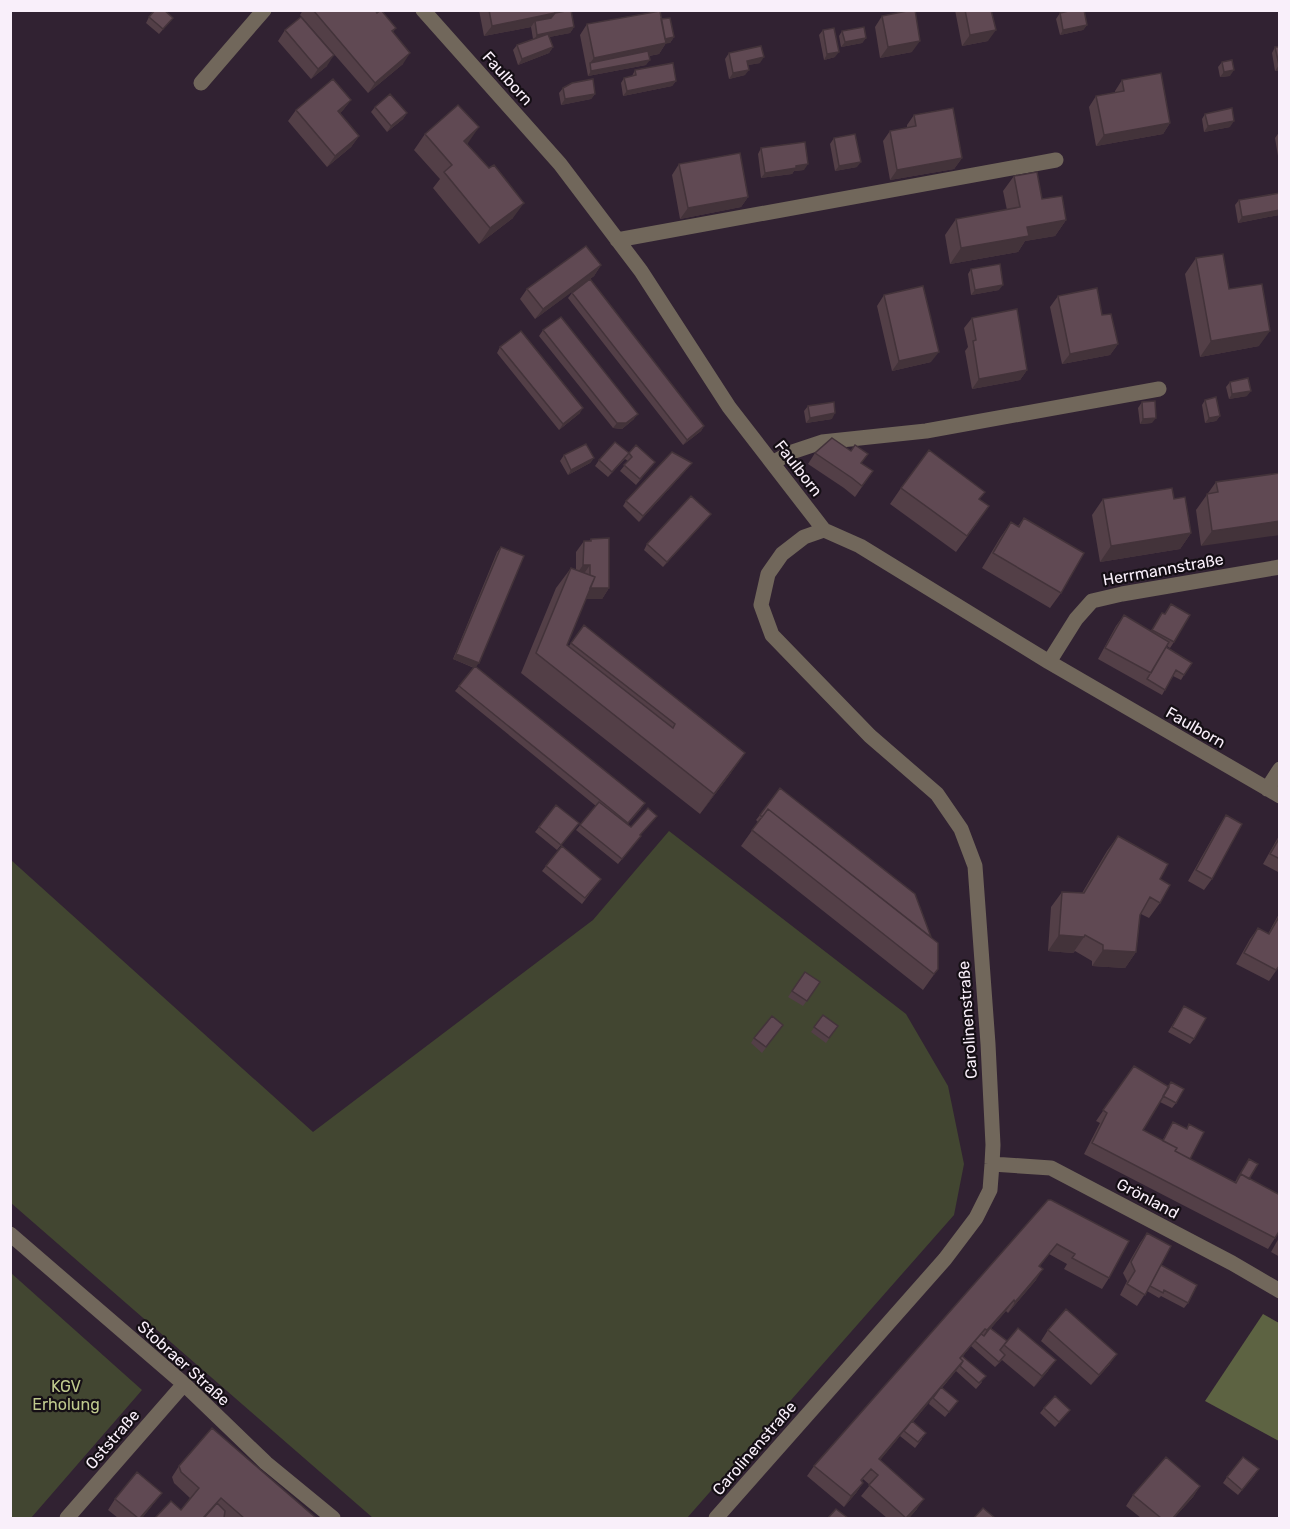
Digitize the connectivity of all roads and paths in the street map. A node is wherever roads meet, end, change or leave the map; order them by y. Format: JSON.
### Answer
{"nodes":[{"id":1,"x":264,"y":10,"type":"edge"},
{"id":2,"x":423,"y":10,"type":"edge"},
{"id":3,"x":201,"y":83,"type":"dead end"},
{"id":4,"x":1056,"y":160,"type":"dead end"},
{"id":5,"x":617,"y":240,"type":"junction"},
{"id":6,"x":1159,"y":389,"type":"dead end"},
{"id":7,"x":772,"y":463,"type":"junction"},
{"id":8,"x":824,"y":530,"type":"junction"},
{"id":9,"x":1280,"y":567,"type":"edge"},
{"id":10,"x":1049,"y":663,"type":"junction"},
{"id":11,"x":1280,"y":769,"type":"edge"},
{"id":12,"x":1273,"y":793,"type":"edge"},
{"id":13,"x":992,"y":1164,"type":"junction"},
{"id":14,"x":10,"y":1234,"type":"edge"},
{"id":15,"x":1280,"y":1291,"type":"edge"},
{"id":16,"x":184,"y":1384,"type":"junction"},
{"id":17,"x":67,"y":1518,"type":"edge"},
{"id":18,"x":333,"y":1518,"type":"edge"},
{"id":19,"x":716,"y":1518,"type":"edge"}],
"edges":[{"from":1,"to":3,"type":"street"},
{"from":2,"to":5,"type":"street","name":"Faulborn"},
{"from":4,"to":5,"type":"street"},
{"from":5,"to":7,"type":"street","name":"Faulborn"},
{"from":6,"to":7,"type":"street"},
{"from":7,"to":8,"type":"street","name":"Faulborn"},
{"from":8,"to":10,"type":"street","name":"Faulborn"},
{"from":8,"to":13,"type":"street","name":"Carolinenstraße"},
{"from":9,"to":10,"type":"street","name":"Herrmannstraße"},
{"from":10,"to":12,"type":"street","name":"Faulborn"},
{"from":11,"to":12,"type":"street"},
{"from":13,"to":15,"type":"street","name":"Grönland"},
{"from":13,"to":19,"type":"street","name":"Carolinenstraße"},
{"from":14,"to":16,"type":"street","name":"Stobraer Straße"},
{"from":16,"to":17,"type":"street","name":"Oststraße"},
{"from":16,"to":18,"type":"street","name":"Stobraer Straße"}]}
